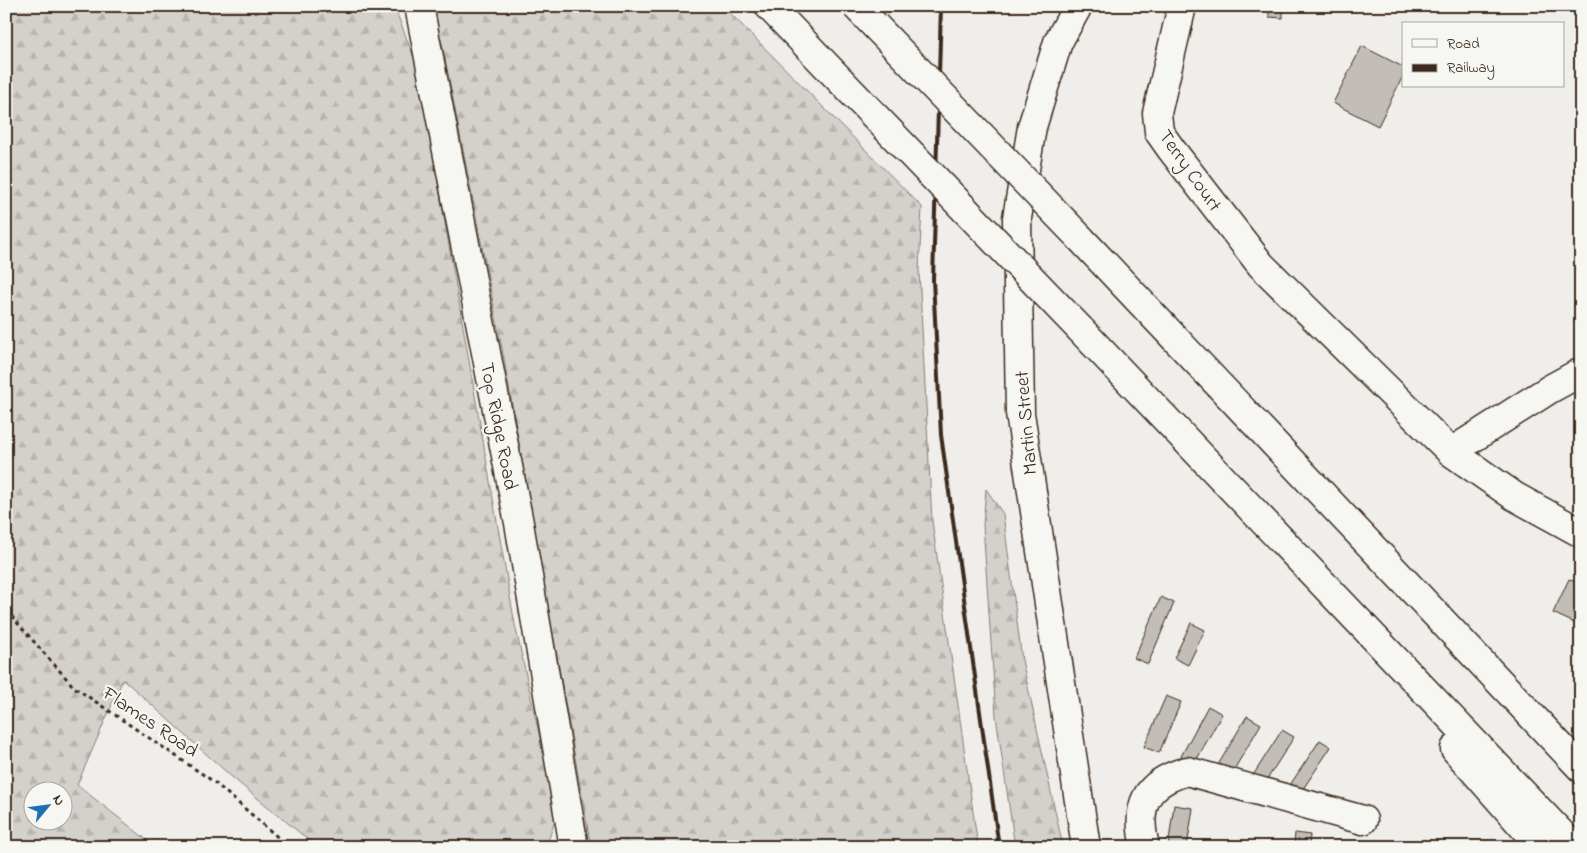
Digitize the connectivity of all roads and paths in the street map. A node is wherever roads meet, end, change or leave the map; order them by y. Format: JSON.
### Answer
{"nodes":[{"id":1,"x":419,"y":6,"type":"edge"},
{"id":2,"x":769,"y":6,"type":"edge"},
{"id":3,"x":856,"y":6,"type":"edge"},
{"id":4,"x":1078,"y":6,"type":"edge"},
{"id":5,"x":1182,"y":6,"type":"edge"},
{"id":6,"x":1581,"y":372,"type":"edge"},
{"id":7,"x":1451,"y":452,"type":"junction"},
{"id":8,"x":1581,"y":533,"type":"edge"},
{"id":9,"x":1363,"y":536,"type":"junction"},
{"id":10,"x":6,"y":610,"type":"edge"},
{"id":11,"x":1355,"y":619,"type":"junction"},
{"id":12,"x":1581,"y":740,"type":"edge"},
{"id":13,"x":1581,"y":768,"type":"edge"},
{"id":14,"x":1363,"y":820,"type":"dead end"},
{"id":15,"x":289,"y":847,"type":"edge"},
{"id":16,"x":574,"y":847,"type":"edge"},
{"id":17,"x":1086,"y":847,"type":"edge"},
{"id":18,"x":1144,"y":847,"type":"edge"},
{"id":19,"x":1541,"y":847,"type":"edge"},
{"id":20,"x":1574,"y":847,"type":"edge"}],
"edges":[{"from":1,"to":16,"type":"main road","name":"Top Ridge Road"},
{"from":2,"to":11,"type":"main road","bridge":true},
{"from":3,"to":9,"type":"main road","bridge":true},
{"from":4,"to":17,"type":"main road","name":"Martin Street"},
{"from":5,"to":7,"type":"main road","name":"Terry Court"},
{"from":6,"to":7,"type":"main road"},
{"from":7,"to":8,"type":"main road","name":"Terry Court"},
{"from":9,"to":12,"type":"main road"},
{"from":9,"to":13,"type":"main road"},
{"from":10,"to":15,"type":"path","name":"Flames Road"},
{"from":11,"to":19,"type":"main road"},
{"from":11,"to":20,"type":"main road"},
{"from":14,"to":18,"type":"main road"}]}
